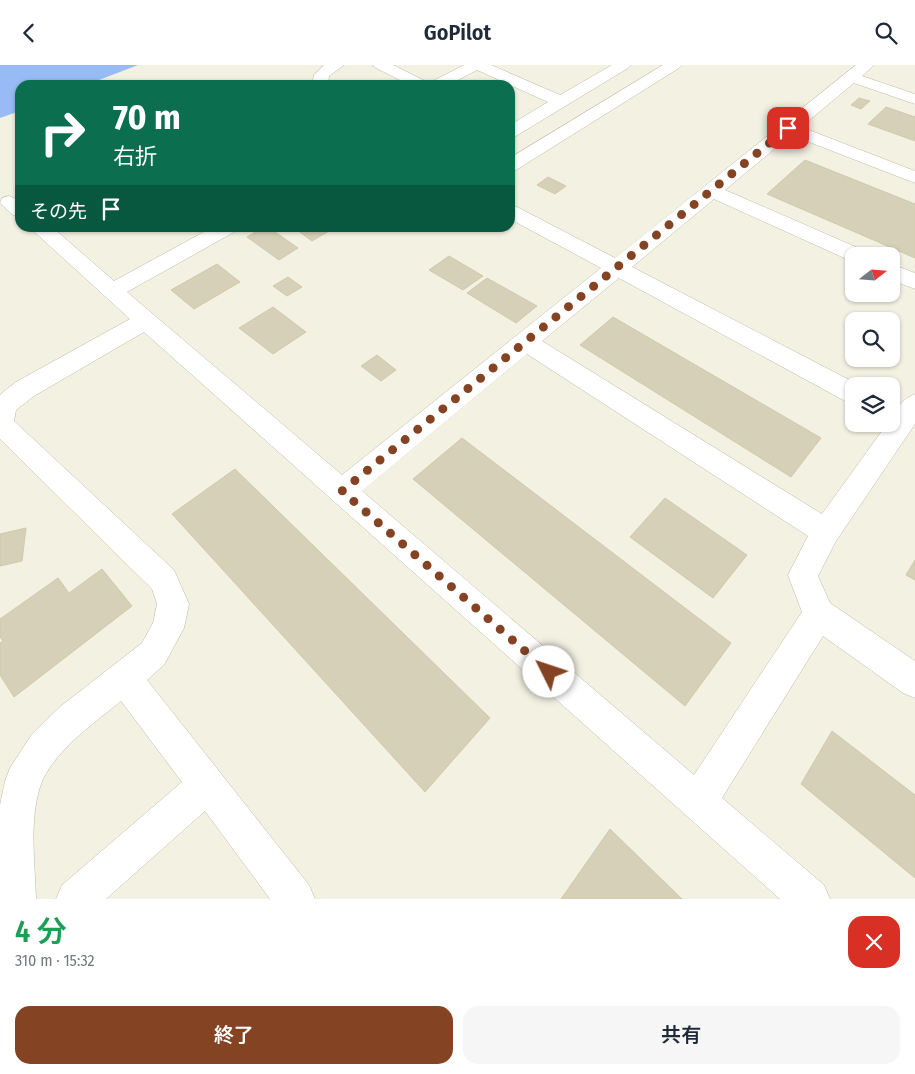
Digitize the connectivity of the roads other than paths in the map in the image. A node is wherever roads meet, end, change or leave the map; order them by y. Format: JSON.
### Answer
{"nodes":[{"id":1,"x":336,"y":65,"type":"edge"},
{"id":2,"x":381,"y":65,"type":"edge"},
{"id":3,"x":477,"y":65,"type":"edge"},
{"id":4,"x":623,"y":65,"type":"edge"},
{"id":5,"x":588,"y":69,"type":"dead end"},
{"id":6,"x":660,"y":69,"type":"edge"},
{"id":7,"x":858,"y":71,"type":"edge"},
{"id":8,"x":606,"y":75,"type":"junction"},
{"id":9,"x":319,"y":80,"type":"edge"},
{"id":10,"x":412,"y":80,"type":"edge"},
{"id":11,"x":446,"y":80,"type":"edge"},
{"id":12,"x":511,"y":80,"type":"edge"},
{"id":13,"x":515,"y":82,"type":"edge"},
{"id":14,"x":915,"y":99,"type":"edge"},
{"id":15,"x":561,"y":102,"type":"junction"},
{"id":16,"x":515,"y":127,"type":"edge"},
{"id":17,"x":788,"y":128,"type":"junction"},
{"id":18,"x":515,"y":163,"type":"edge"},
{"id":19,"x":915,"y":177,"type":"edge"},
{"id":20,"x":712,"y":191,"type":"junction"},
{"id":21,"x":515,"y":214,"type":"edge"},
{"id":22,"x":44,"y":232,"type":"edge"},
{"id":23,"x":220,"y":232,"type":"edge"},
{"id":24,"x":845,"y":250,"type":"edge"},
{"id":25,"x":616,"y":268,"type":"junction"},
{"id":26,"x":900,"y":275,"type":"edge"},
{"id":27,"x":915,"y":282,"type":"edge"},
{"id":28,"x":112,"y":291,"type":"junction"},
{"id":29,"x":145,"y":321,"type":"junction"},
{"id":30,"x":525,"y":343,"type":"junction"},
{"id":31,"x":845,"y":389,"type":"edge"},
{"id":32,"x":906,"y":416,"type":"edge"},
{"id":33,"x":342,"y":491,"type":"junction"},
{"id":34,"x":826,"y":532,"type":"junction"},
{"id":35,"x":819,"y":614,"type":"junction"},
{"id":36,"x":124,"y":677,"type":"junction"},
{"id":37,"x":915,"y":681,"type":"edge"},
{"id":38,"x":207,"y":785,"type":"junction"},
{"id":39,"x":698,"y":802,"type":"junction"},
{"id":40,"x":16,"y":899,"type":"edge"},
{"id":41,"x":76,"y":899,"type":"edge"},
{"id":42,"x":295,"y":899,"type":"edge"},
{"id":43,"x":810,"y":899,"type":"edge"}],
"edges":[{"from":1,"to":9,"type":"lane"},
{"from":2,"to":10,"type":"lane"},
{"from":3,"to":11,"type":"lane"},
{"from":3,"to":12,"type":"lane"},
{"from":4,"to":8,"type":"lane"},
{"from":5,"to":8,"type":"lane"},
{"from":6,"to":18,"type":"lane"},
{"from":7,"to":14,"type":"lane"},
{"from":7,"to":17,"type":"lane"},
{"from":8,"to":15,"type":"lane"},
{"from":13,"to":15,"type":"lane"},
{"from":15,"to":16,"type":"lane"},
{"from":17,"to":19,"type":"lane"},
{"from":17,"to":20,"type":"lane"},
{"from":20,"to":24,"type":"lane"},
{"from":20,"to":25,"type":"lane"},
{"from":21,"to":25,"type":"lane"},
{"from":22,"to":28,"type":"lane"},
{"from":23,"to":28,"type":"lane"},
{"from":25,"to":30,"type":"lane"},
{"from":25,"to":31,"type":"lane"},
{"from":26,"to":27,"type":"lane"},
{"from":28,"to":29,"type":"lane"},
{"from":29,"to":33,"type":"lane"},
{"from":29,"to":36,"type":"lane"},
{"from":30,"to":33,"type":"lane"},
{"from":30,"to":34,"type":"lane"},
{"from":32,"to":34,"type":"lane"},
{"from":33,"to":39,"type":"lane"},
{"from":34,"to":35,"type":"lane"},
{"from":35,"to":37,"type":"lane"},
{"from":35,"to":39,"type":"lane"},
{"from":36,"to":38,"type":"lane"},
{"from":36,"to":40,"type":"lane"},
{"from":38,"to":41,"type":"lane"},
{"from":38,"to":42,"type":"lane"},
{"from":39,"to":43,"type":"lane"}]}
